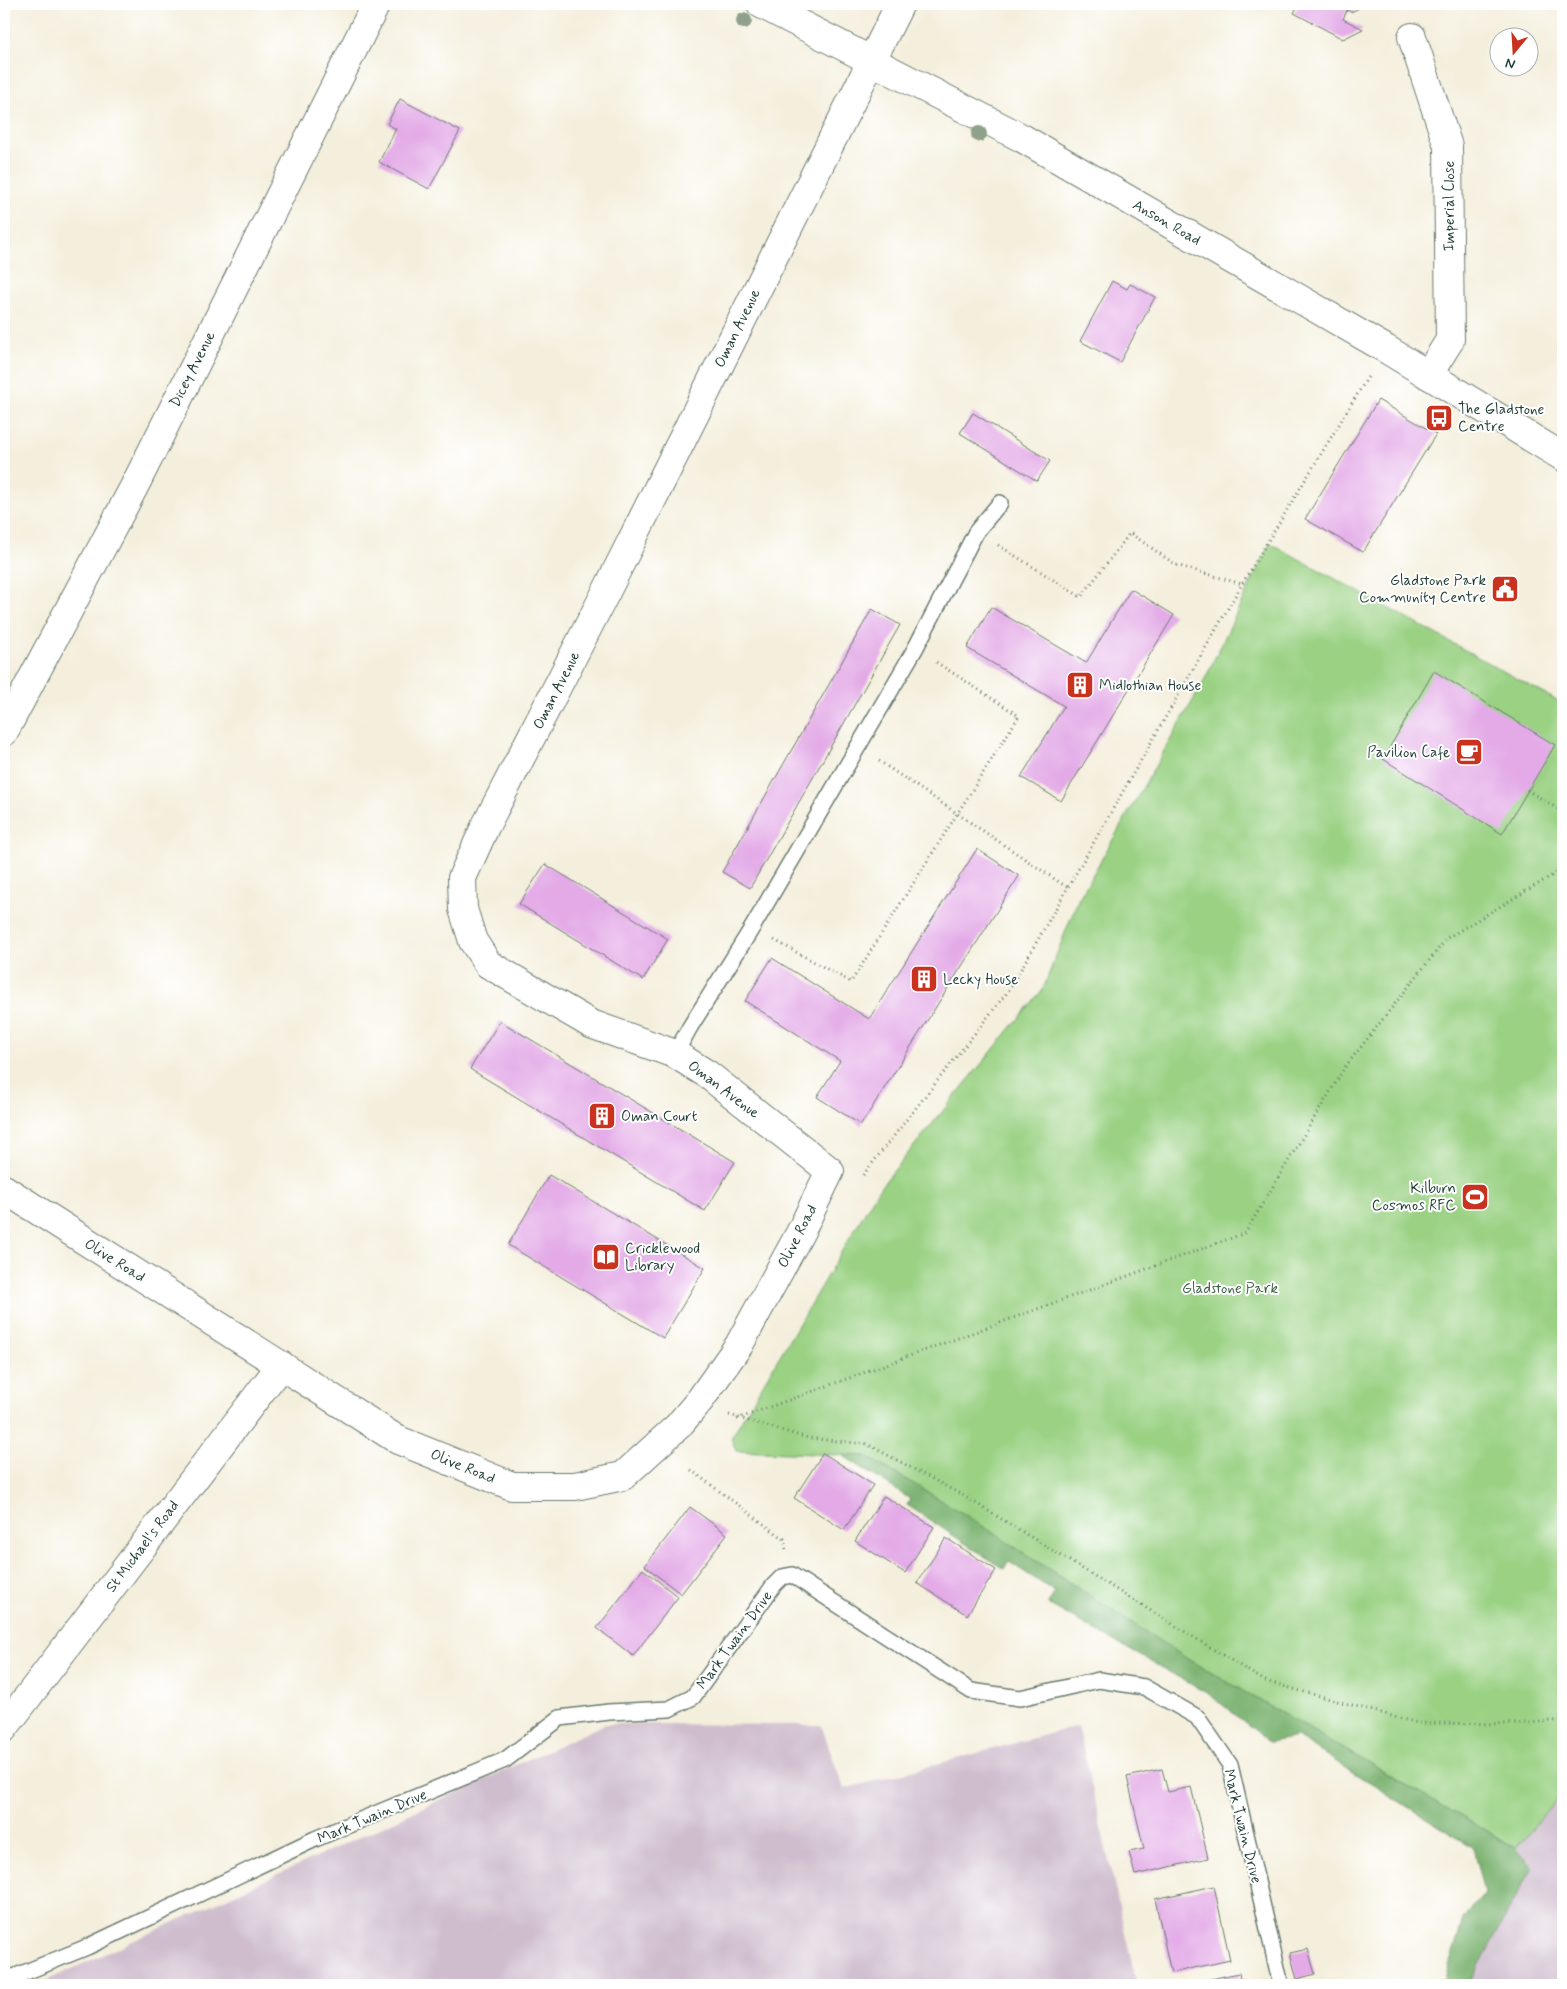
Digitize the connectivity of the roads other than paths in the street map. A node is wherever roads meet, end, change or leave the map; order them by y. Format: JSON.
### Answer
{"nodes":[{"id":1,"x":376,"y":4,"type":"edge"},
{"id":2,"x":761,"y":4,"type":"edge"},
{"id":3,"x":900,"y":4,"type":"edge"},
{"id":4,"x":1412,"y":37,"type":"dead end"},
{"id":5,"x":870,"y":61,"type":"junction"},
{"id":6,"x":1428,"y":375,"type":"junction"},
{"id":7,"x":1563,"y":457,"type":"edge"},
{"id":8,"x":1000,"y":503,"type":"dead end"},
{"id":9,"x":4,"y":732,"type":"edge"},
{"id":10,"x":675,"y":1054,"type":"junction"},
{"id":11,"x":830,"y":1171,"type":"joint"},
{"id":12,"x":4,"y":1189,"type":"edge"},
{"id":13,"x":281,"y":1365,"type":"junction"},
{"id":14,"x":4,"y":1728,"type":"edge"},
{"id":15,"x":4,"y":1981,"type":"edge"},
{"id":16,"x":1282,"y":1985,"type":"edge"}],
"edges":[{"from":1,"to":9,"type":"street","name":"Dicey Avenue"},
{"from":2,"to":5,"type":"street","name":"Anson Road"},
{"from":3,"to":5,"type":"street","name":"Oman Avenue"},
{"from":4,"to":6,"type":"street","name":"Imperial Close"},
{"from":5,"to":6,"type":"street","name":"Anson Road"},
{"from":5,"to":10,"type":"street","name":"Oman Avenue"},
{"from":6,"to":7,"type":"street","name":"Anson Road"},
{"from":8,"to":10,"type":"lane"},
{"from":10,"to":11,"type":"street","name":"Oman Avenue"},
{"from":11,"to":13,"type":"street","name":"Olive Road"},
{"from":12,"to":13,"type":"street","name":"Olive Road"},
{"from":13,"to":14,"type":"street","name":"St Michael's Road"},
{"from":15,"to":16,"type":"lane","name":"Mark Twain Drive"}]}
